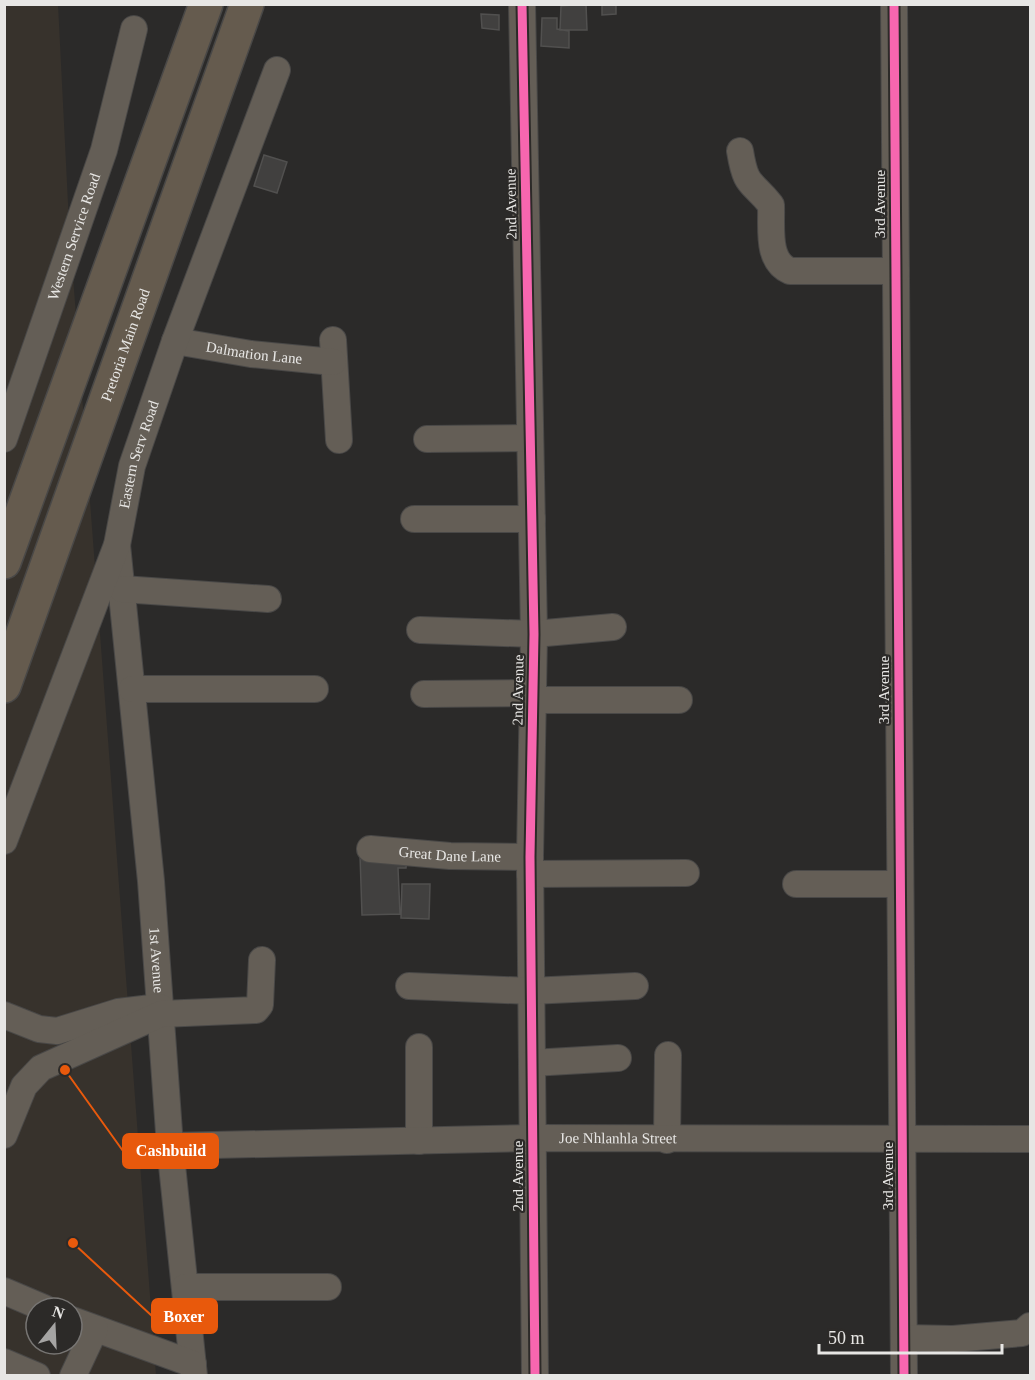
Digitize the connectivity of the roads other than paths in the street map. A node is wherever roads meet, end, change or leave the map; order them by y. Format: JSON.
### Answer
{"nodes":[{"id":1,"x":206,"y":4,"type":"edge"},
{"id":2,"x":247,"y":4,"type":"edge"},
{"id":3,"x":522,"y":4,"type":"edge"},
{"id":4,"x":894,"y":4,"type":"edge"},
{"id":5,"x":134,"y":29,"type":"dead end"},
{"id":6,"x":277,"y":70,"type":"dead end"},
{"id":7,"x":740,"y":151,"type":"dead end"},
{"id":8,"x":896,"y":271,"type":"junction"},
{"id":9,"x":175,"y":341,"type":"junction"},
{"id":10,"x":21,"y":392,"type":"junction"},
{"id":11,"x":60,"y":404,"type":"junction"},
{"id":12,"x":531,"y":438,"type":"junction"},
{"id":13,"x":4,"y":439,"type":"edge"},
{"id":14,"x":427,"y":439,"type":"dead end"},
{"id":15,"x":339,"y":441,"type":"dead end"},
{"id":16,"x":414,"y":519,"type":"dead end"},
{"id":17,"x":532,"y":519,"type":"junction"},
{"id":18,"x":117,"y":545,"type":"junction"},
{"id":19,"x":4,"y":562,"type":"edge"},
{"id":20,"x":122,"y":589,"type":"junction"},
{"id":21,"x":268,"y":599,"type":"dead end"},
{"id":22,"x":613,"y":627,"type":"dead end"},
{"id":23,"x":420,"y":630,"type":"dead end"},
{"id":24,"x":534,"y":634,"type":"junction"},
{"id":25,"x":4,"y":686,"type":"edge"},
{"id":26,"x":132,"y":689,"type":"junction"},
{"id":27,"x":315,"y":689,"type":"dead end"},
{"id":28,"x":424,"y":694,"type":"dead end"},
{"id":29,"x":533,"y":697,"type":"junction"},
{"id":30,"x":679,"y":700,"type":"dead end"},
{"id":31,"x":4,"y":841,"type":"edge"},
{"id":32,"x":370,"y":849,"type":"dead end"},
{"id":33,"x":530,"y":866,"type":"junction"},
{"id":34,"x":686,"y":873,"type":"dead end"},
{"id":35,"x":795,"y":884,"type":"dead end"},
{"id":36,"x":900,"y":884,"type":"junction"},
{"id":37,"x":262,"y":960,"type":"dead end"},
{"id":38,"x":409,"y":986,"type":"dead end"},
{"id":39,"x":635,"y":986,"type":"dead end"},
{"id":40,"x":531,"y":991,"type":"junction"},
{"id":41,"x":160,"y":1011,"type":"junction"},
{"id":42,"x":4,"y":1015,"type":"edge"},
{"id":43,"x":419,"y":1047,"type":"dead end"},
{"id":44,"x":668,"y":1055,"type":"dead end"},
{"id":45,"x":618,"y":1058,"type":"dead end"},
{"id":46,"x":532,"y":1063,"type":"junction"},
{"id":47,"x":4,"y":1136,"type":"edge"},
{"id":48,"x":533,"y":1138,"type":"junction"},
{"id":49,"x":1030,"y":1139,"type":"edge"},
{"id":50,"x":667,"y":1140,"type":"junction"},
{"id":51,"x":419,"y":1141,"type":"junction"},
{"id":52,"x":902,"y":1141,"type":"junction"},
{"id":53,"x":171,"y":1146,"type":"junction"},
{"id":54,"x":185,"y":1287,"type":"junction"},
{"id":55,"x":328,"y":1287,"type":"dead end"},
{"id":56,"x":4,"y":1292,"type":"edge"},
{"id":57,"x":24,"y":1300,"type":"edge"},
{"id":58,"x":84,"y":1324,"type":"edge"},
{"id":59,"x":1030,"y":1326,"type":"edge"},
{"id":60,"x":904,"y":1338,"type":"junction"},
{"id":61,"x":77,"y":1356,"type":"edge"},
{"id":62,"x":4,"y":1362,"type":"edge"},
{"id":63,"x":194,"y":1370,"type":"edge"},
{"id":64,"x":37,"y":1376,"type":"edge"},
{"id":65,"x":73,"y":1376,"type":"edge"},
{"id":66,"x":534,"y":1376,"type":"edge"},
{"id":67,"x":904,"y":1376,"type":"edge"}],
"edges":[{"from":1,"to":11,"type":"main road"},
{"from":2,"to":25,"type":"main road","name":"Pretoria Main Road"},
{"from":3,"to":12,"type":"street","name":"2nd Avenue"},
{"from":4,"to":8,"type":"street","name":"3rd Avenue"},
{"from":5,"to":10,"type":"street","name":"Western Service Road"},
{"from":6,"to":9,"type":"street","name":"Eastern Serv Road"},
{"from":7,"to":8,"type":"street"},
{"from":8,"to":36,"type":"street","name":"3rd Avenue"},
{"from":9,"to":15,"type":"street","name":"Dalmation Lane"},
{"from":9,"to":18,"type":"street","name":"Eastern Serv Road"},
{"from":10,"to":11,"type":"street"},
{"from":10,"to":13,"type":"street","name":"Western Service Road"},
{"from":11,"to":19,"type":"main road"},
{"from":12,"to":14,"type":"street"},
{"from":12,"to":17,"type":"street","name":"2nd Avenue"},
{"from":16,"to":17,"type":"street"},
{"from":17,"to":24,"type":"street","name":"2nd Avenue"},
{"from":18,"to":20,"type":"street","name":"1st Avenue"},
{"from":18,"to":31,"type":"street","name":"Eastern Serv Road"},
{"from":20,"to":21,"type":"street"},
{"from":20,"to":26,"type":"street","name":"1st Avenue"},
{"from":22,"to":24,"type":"street"},
{"from":23,"to":24,"type":"street"},
{"from":24,"to":29,"type":"street","name":"2nd Avenue"},
{"from":26,"to":27,"type":"street"},
{"from":26,"to":41,"type":"street","name":"1st Avenue"},
{"from":28,"to":29,"type":"street"},
{"from":29,"to":30,"type":"street"},
{"from":29,"to":33,"type":"street","name":"2nd Avenue"},
{"from":32,"to":33,"type":"street","name":"Great Dane Lane"},
{"from":33,"to":34,"type":"street","name":"Great Dane Lane"},
{"from":33,"to":40,"type":"street","name":"2nd Avenue"},
{"from":35,"to":36,"type":"street"},
{"from":36,"to":52,"type":"street","name":"3rd Avenue"},
{"from":37,"to":41,"type":"street"},
{"from":38,"to":40,"type":"street"},
{"from":39,"to":40,"type":"street"},
{"from":40,"to":46,"type":"street","name":"2nd Avenue"},
{"from":41,"to":42,"type":"street"},
{"from":41,"to":47,"type":"street"},
{"from":41,"to":53,"type":"street","name":"1st Avenue"},
{"from":43,"to":51,"type":"street"},
{"from":44,"to":50,"type":"street"},
{"from":45,"to":46,"type":"street"},
{"from":46,"to":48,"type":"street","name":"2nd Avenue"},
{"from":48,"to":50,"type":"street","name":"Joe Nhlanhla Street"},
{"from":48,"to":51,"type":"street","name":"Joe Nhlanhla Street"},
{"from":48,"to":66,"type":"street","name":"2nd Avenue"},
{"from":49,"to":52,"type":"street","name":"Joe Nhlanhla Street"},
{"from":50,"to":52,"type":"street","name":"Joe Nhlanhla Street"},
{"from":51,"to":53,"type":"street","name":"Joe Nhlanhla Street"},
{"from":52,"to":60,"type":"street","name":"3rd Avenue"},
{"from":53,"to":54,"type":"street","name":"1st Avenue"},
{"from":54,"to":55,"type":"street"},
{"from":54,"to":63,"type":"street","name":"1st Avenue"},
{"from":56,"to":57,"type":"street"},
{"from":58,"to":63,"type":"street"},
{"from":59,"to":60,"type":"street"},
{"from":60,"to":67,"type":"street","name":"3rd Avenue"},
{"from":61,"to":65,"type":"street"},
{"from":62,"to":64,"type":"street"}]}
